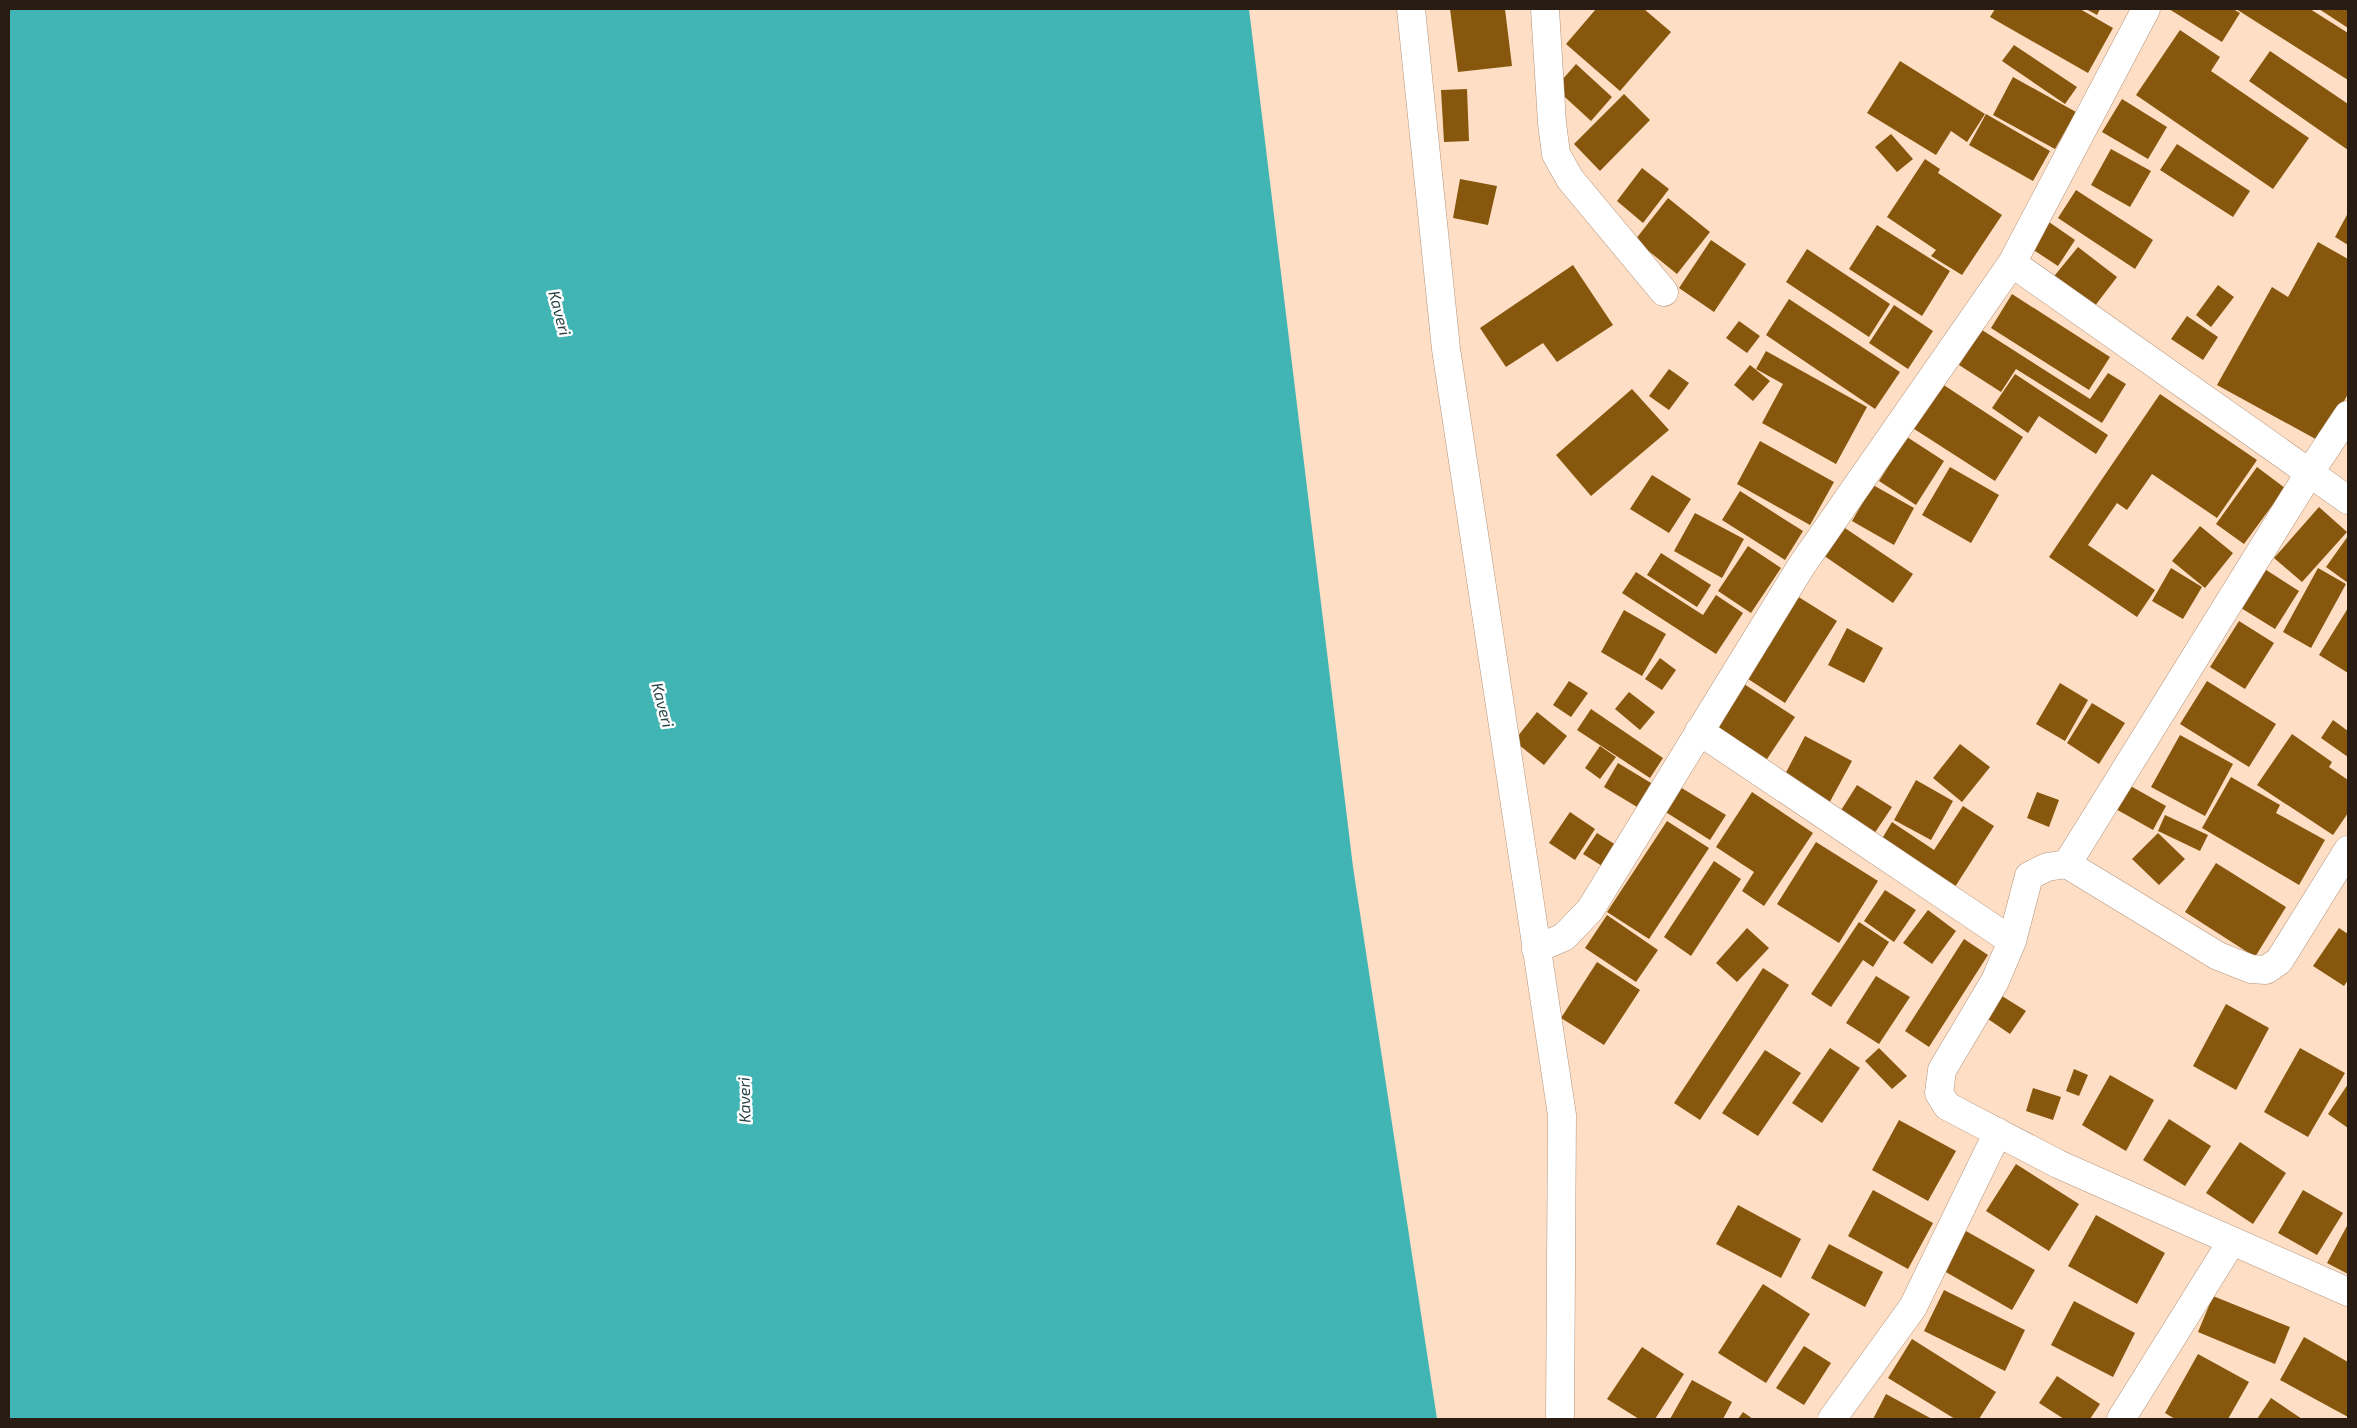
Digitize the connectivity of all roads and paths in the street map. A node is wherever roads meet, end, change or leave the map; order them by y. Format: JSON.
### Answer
{"nodes":[{"id":1,"x":1411,"y":9,"type":"edge"},
{"id":2,"x":1545,"y":9,"type":"edge"},
{"id":3,"x":2146,"y":9,"type":"edge"},
{"id":4,"x":2012,"y":264,"type":"junction"},
{"id":5,"x":1664,"y":292,"type":"dead end"},
{"id":6,"x":2348,"y":415,"type":"edge"},
{"id":7,"x":2310,"y":472,"type":"junction"},
{"id":8,"x":2348,"y":500,"type":"edge"},
{"id":9,"x":1699,"y":731,"type":"junction"},
{"id":10,"x":2348,"y":850,"type":"edge"},
{"id":11,"x":2067,"y":864,"type":"junction"},
{"id":12,"x":2012,"y":941,"type":"junction"},
{"id":13,"x":1536,"y":949,"type":"junction"},
{"id":14,"x":1998,"y":1132,"type":"junction"},
{"id":15,"x":2232,"y":1241,"type":"junction"},
{"id":16,"x":2348,"y":1292,"type":"edge"},
{"id":17,"x":1560,"y":1419,"type":"edge"},
{"id":18,"x":1832,"y":1419,"type":"edge"},
{"id":19,"x":2121,"y":1419,"type":"edge"}],
"edges":[{"from":1,"to":13,"type":"street"},
{"from":2,"to":5,"type":"street"},
{"from":3,"to":4,"type":"street"},
{"from":4,"to":7,"type":"street"},
{"from":4,"to":9,"type":"street"},
{"from":6,"to":7,"type":"street"},
{"from":7,"to":8,"type":"street"},
{"from":7,"to":11,"type":"street"},
{"from":9,"to":12,"type":"street"},
{"from":9,"to":13,"type":"street"},
{"from":10,"to":11,"type":"street"},
{"from":11,"to":12,"type":"street"},
{"from":12,"to":14,"type":"street"},
{"from":13,"to":17,"type":"street"},
{"from":14,"to":15,"type":"street"},
{"from":14,"to":18,"type":"street"},
{"from":15,"to":16,"type":"street"},
{"from":15,"to":19,"type":"street"}]}
